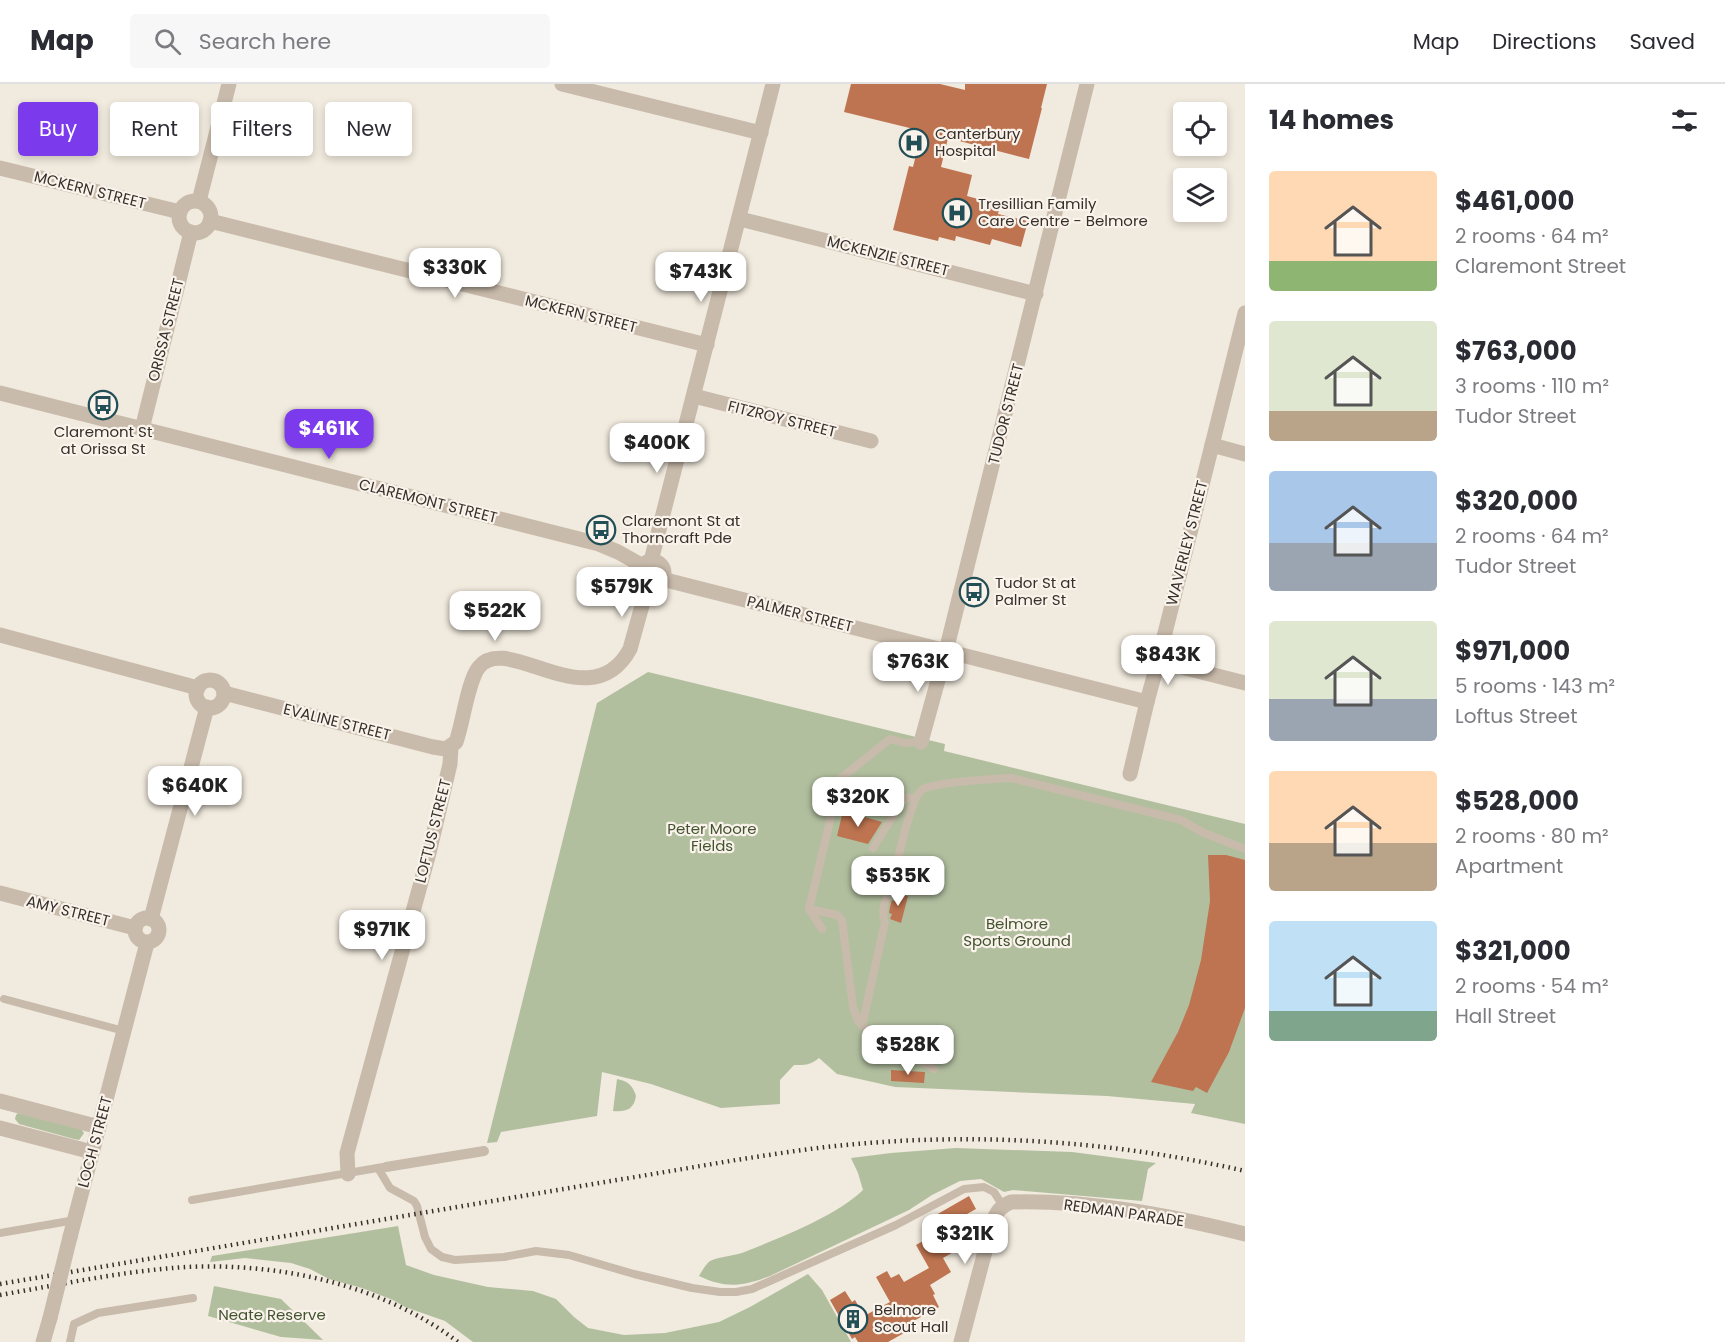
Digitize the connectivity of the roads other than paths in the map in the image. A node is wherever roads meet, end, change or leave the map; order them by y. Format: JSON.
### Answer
{"nodes":[{"id":1,"x":229,"y":84,"type":"edge"},
{"id":2,"x":562,"y":84,"type":"edge"},
{"id":3,"x":773,"y":84,"type":"edge"},
{"id":4,"x":1087,"y":84,"type":"edge"},
{"id":5,"x":761,"y":133,"type":"junction"},
{"id":6,"x":0,"y":168,"type":"edge"},
{"id":7,"x":200,"y":201,"type":"junction"},
{"id":8,"x":180,"y":212,"type":"junction"},
{"id":9,"x":740,"y":219,"type":"junction"},
{"id":10,"x":210,"y":221,"type":"junction"},
{"id":11,"x":191,"y":232,"type":"junction"},
{"id":12,"x":1036,"y":294,"type":"junction"},
{"id":13,"x":1245,"y":313,"type":"edge"},
{"id":14,"x":707,"y":345,"type":"junction"},
{"id":15,"x":0,"y":393,"type":"edge"},
{"id":16,"x":694,"y":396,"type":"junction"},
{"id":17,"x":142,"y":429,"type":"junction"},
{"id":18,"x":871,"y":441,"type":"dead end"},
{"id":19,"x":1212,"y":446,"type":"junction"},
{"id":20,"x":1245,"y":454,"type":"edge"},
{"id":21,"x":647,"y":563,"type":"junction"},
{"id":22,"x":655,"y":581,"type":"junction"},
{"id":23,"x":0,"y":635,"type":"edge"},
{"id":24,"x":946,"y":651,"type":"junction"},
{"id":25,"x":1158,"y":661,"type":"junction"},
{"id":26,"x":1245,"y":683,"type":"edge"},
{"id":27,"x":198,"y":688,"type":"junction"},
{"id":28,"x":224,"y":693,"type":"junction"},
{"id":29,"x":1147,"y":702,"type":"junction"},
{"id":30,"x":207,"y":707,"type":"junction"},
{"id":31,"x":921,"y":742,"type":"joint"},
{"id":32,"x":451,"y":747,"type":"junction"},
{"id":33,"x":1130,"y":774,"type":"dead end"},
{"id":34,"x":915,"y":799,"type":"junction"},
{"id":35,"x":873,"y":848,"type":"dead end"},
{"id":36,"x":1245,"y":849,"type":"edge"},
{"id":37,"x":0,"y":893,"type":"edge"},
{"id":38,"x":809,"y":909,"type":"junction"},
{"id":39,"x":151,"y":919,"type":"junction"},
{"id":40,"x":135,"y":928,"type":"junction"},
{"id":41,"x":822,"y":929,"type":"dead end"},
{"id":42,"x":147,"y":943,"type":"junction"},
{"id":43,"x":4,"y":999,"type":"dead end"},
{"id":44,"x":862,"y":1026,"type":"junction"},
{"id":45,"x":124,"y":1031,"type":"junction"},
{"id":46,"x":934,"y":1069,"type":"dead end"},
{"id":47,"x":0,"y":1101,"type":"edge"},
{"id":48,"x":99,"y":1127,"type":"junction"},
{"id":49,"x":0,"y":1128,"type":"edge"},
{"id":50,"x":484,"y":1151,"type":"dead end"},
{"id":51,"x":92,"y":1152,"type":"junction"},
{"id":52,"x":382,"y":1168,"type":"junction"},
{"id":53,"x":348,"y":1174,"type":"junction"},
{"id":54,"x":192,"y":1200,"type":"dead end"},
{"id":55,"x":1003,"y":1206,"type":"junction"},
{"id":56,"x":75,"y":1220,"type":"junction"},
{"id":57,"x":0,"y":1233,"type":"edge"},
{"id":58,"x":1245,"y":1234,"type":"edge"},
{"id":59,"x":193,"y":1298,"type":"dead end"},
{"id":60,"x":43,"y":1342,"type":"edge"},
{"id":61,"x":70,"y":1342,"type":"edge"},
{"id":62,"x":961,"y":1342,"type":"edge"}],
"edges":[{"from":1,"to":7,"type":"street"},
{"from":2,"to":5,"type":"street"},
{"from":3,"to":5,"type":"street"},
{"from":4,"to":12,"type":"street","name":"TUDOR STREET"},
{"from":5,"to":9,"type":"street"},
{"from":6,"to":8,"type":"street","name":"MCKERN STREET"},
{"from":7,"to":8,"type":"street"},
{"from":7,"to":10,"type":"street"},
{"from":8,"to":11,"type":"street"},
{"from":9,"to":12,"type":"street","name":"MCKENZIE STREET"},
{"from":9,"to":14,"type":"street"},
{"from":10,"to":11,"type":"street"},
{"from":10,"to":14,"type":"street","name":"MCKERN STREET"},
{"from":11,"to":17,"type":"street","name":"ORISSA STREET"},
{"from":12,"to":24,"type":"street","name":"TUDOR STREET"},
{"from":13,"to":19,"type":"street","name":"WAVERLEY STREET"},
{"from":14,"to":16,"type":"street"},
{"from":15,"to":17,"type":"street","name":"CLAREMONT STREET"},
{"from":16,"to":18,"type":"street","name":"FITZROY STREET"},
{"from":16,"to":21,"type":"street"},
{"from":17,"to":21,"type":"street","name":"CLAREMONT STREET"},
{"from":19,"to":20,"type":"street"},
{"from":19,"to":25,"type":"street","name":"WAVERLEY STREET"},
{"from":21,"to":22,"type":"street"},
{"from":22,"to":24,"type":"street","name":"PALMER STREET"},
{"from":22,"to":32,"type":"street","name":"LOFTUS STREET"},
{"from":23,"to":27,"type":"street"},
{"from":24,"to":29,"type":"street","name":"PALMER STREET"},
{"from":24,"to":31,"type":"street","name":"TUDOR STREET"},
{"from":25,"to":26,"type":"street"},
{"from":25,"to":29,"type":"street","name":"WAVERLEY STREET"},
{"from":27,"to":28,"type":"street"},
{"from":27,"to":30,"type":"street"},
{"from":28,"to":30,"type":"street"},
{"from":28,"to":32,"type":"street","name":"EVALINE STREET"},
{"from":29,"to":33,"type":"street","name":"WAVERLEY STREET"},
{"from":30,"to":39,"type":"street"},
{"from":31,"to":38,"type":"lane"},
{"from":32,"to":53,"type":"street","name":"LOFTUS STREET"},
{"from":34,"to":35,"type":"lane"},
{"from":34,"to":36,"type":"lane"},
{"from":34,"to":44,"type":"lane"},
{"from":37,"to":40,"type":"street","name":"AMY STREET"},
{"from":38,"to":41,"type":"lane"},
{"from":38,"to":44,"type":"lane"},
{"from":39,"to":40,"type":"street"},
{"from":39,"to":42,"type":"street"},
{"from":40,"to":42,"type":"street"},
{"from":42,"to":45,"type":"street","name":"LOCH STREET"},
{"from":43,"to":45,"type":"lane"},
{"from":44,"to":46,"type":"lane"},
{"from":45,"to":48,"type":"street","name":"LOCH STREET"},
{"from":47,"to":48,"type":"street"},
{"from":48,"to":51,"type":"street","name":"LOCH STREET"},
{"from":49,"to":51,"type":"street"},
{"from":50,"to":52,"type":"street"},
{"from":51,"to":56,"type":"street","name":"LOCH STREET"},
{"from":52,"to":53,"type":"lane"},
{"from":52,"to":55,"type":"lane"},
{"from":53,"to":54,"type":"lane"},
{"from":55,"to":58,"type":"street","name":"REDMAN PARADE"},
{"from":55,"to":62,"type":"street"},
{"from":56,"to":57,"type":"lane"},
{"from":56,"to":60,"type":"street","name":"LOCH STREET","bridge":true},
{"from":59,"to":61,"type":"lane"}]}
